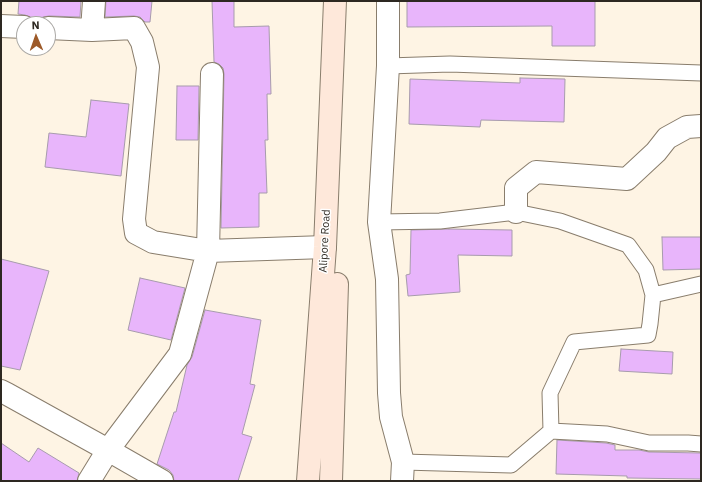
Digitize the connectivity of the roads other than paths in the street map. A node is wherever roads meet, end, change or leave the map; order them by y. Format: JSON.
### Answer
{"nodes":[{"id":1,"x":94,"y":1,"type":"edge"},
{"id":2,"x":335,"y":1,"type":"edge"},
{"id":3,"x":346,"y":1,"type":"edge"},
{"id":4,"x":388,"y":1,"type":"edge"},
{"id":5,"x":1,"y":26,"type":"edge"},
{"id":6,"x":16,"y":27,"type":"edge"},
{"id":7,"x":56,"y":28,"type":"edge"},
{"id":8,"x":92,"y":30,"type":"junction"},
{"id":9,"x":388,"y":66,"type":"junction"},
{"id":10,"x":701,"y":73,"type":"edge"},
{"id":11,"x":212,"y":74,"type":"dead end"},
{"id":12,"x":701,"y":126,"type":"edge"},
{"id":13,"x":516,"y":212,"type":"junction"},
{"id":14,"x":379,"y":222,"type":"junction"},
{"id":15,"x":325,"y":247,"type":"junction"},
{"id":16,"x":208,"y":251,"type":"junction"},
{"id":17,"x":701,"y":284,"type":"edge"},
{"id":18,"x":653,"y":295,"type":"junction"},
{"id":19,"x":1,"y":391,"type":"edge"},
{"id":20,"x":551,"y":431,"type":"junction"},
{"id":21,"x":701,"y":444,"type":"edge"},
{"id":22,"x":108,"y":450,"type":"junction"},
{"id":23,"x":402,"y":472,"type":"edge"},
{"id":24,"x":89,"y":481,"type":"edge"},
{"id":25,"x":162,"y":481,"type":"edge"},
{"id":26,"x":308,"y":481,"type":"edge"},
{"id":27,"x":331,"y":481,"type":"edge"}],
"edges":[{"from":1,"to":8,"type":"street"},
{"from":2,"to":15,"type":"main road","name":"Alipore Road"},
{"from":3,"to":27,"type":"main road","name":"Alipore Road"},
{"from":4,"to":9,"type":"street"},
{"from":5,"to":6,"type":"street"},
{"from":7,"to":8,"type":"street"},
{"from":8,"to":16,"type":"street"},
{"from":9,"to":10,"type":"lane"},
{"from":9,"to":14,"type":"street"},
{"from":11,"to":16,"type":"street"},
{"from":12,"to":13,"type":"street"},
{"from":13,"to":14,"type":"lane"},
{"from":13,"to":18,"type":"lane"},
{"from":14,"to":23,"type":"street"},
{"from":15,"to":16,"type":"street"},
{"from":15,"to":26,"type":"main road","name":"Alipore Road"},
{"from":16,"to":22,"type":"street"},
{"from":17,"to":18,"type":"lane"},
{"from":18,"to":20,"type":"lane"},
{"from":19,"to":22,"type":"street"},
{"from":20,"to":21,"type":"lane"},
{"from":20,"to":23,"type":"lane"},
{"from":22,"to":24,"type":"street"},
{"from":22,"to":25,"type":"street"}]}
